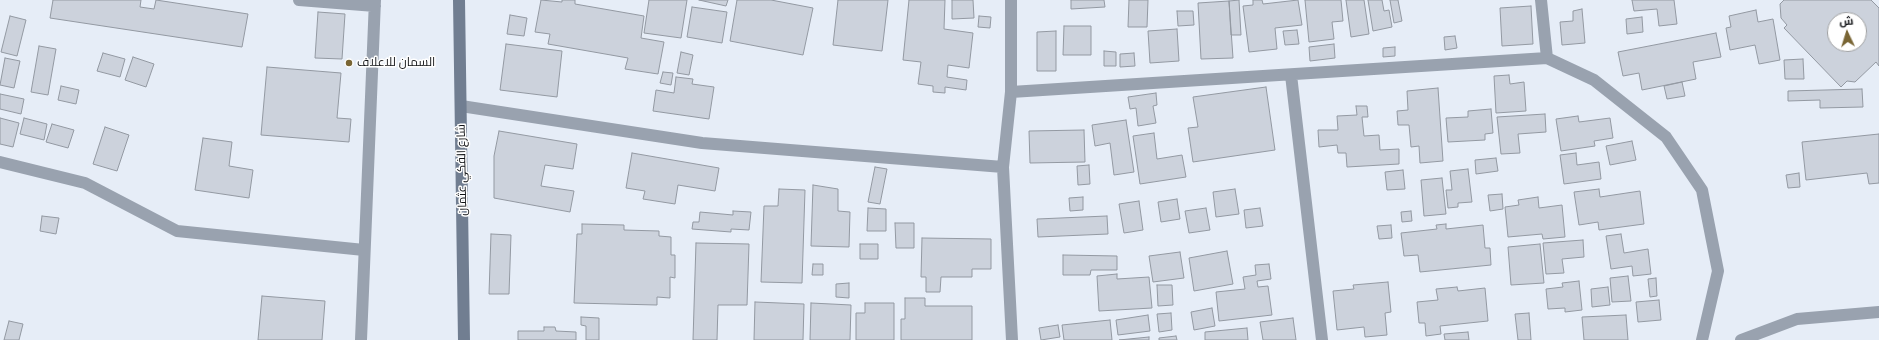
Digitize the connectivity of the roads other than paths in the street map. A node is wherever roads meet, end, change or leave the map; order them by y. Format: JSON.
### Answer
{"nodes":[{"id":1,"x":299,"y":0,"type":"edge"},
{"id":2,"x":459,"y":0,"type":"edge"},
{"id":3,"x":1011,"y":0,"type":"edge"},
{"id":4,"x":1541,"y":0,"type":"edge"},
{"id":5,"x":375,"y":3,"type":"edge"},
{"id":6,"x":1547,"y":58,"type":"junction"},
{"id":7,"x":1291,"y":75,"type":"junction"},
{"id":8,"x":1011,"y":92,"type":"junction"},
{"id":9,"x":461,"y":106,"type":"junction"},
{"id":10,"x":0,"y":162,"type":"edge"},
{"id":11,"x":1003,"y":167,"type":"junction"},
{"id":12,"x":364,"y":250,"type":"junction"},
{"id":13,"x":1879,"y":312,"type":"edge"},
{"id":14,"x":361,"y":340,"type":"edge"},
{"id":15,"x":464,"y":340,"type":"edge"},
{"id":16,"x":1012,"y":340,"type":"edge"},
{"id":17,"x":1322,"y":340,"type":"edge"},
{"id":18,"x":1702,"y":340,"type":"edge"},
{"id":19,"x":1741,"y":340,"type":"edge"}],
"edges":[{"from":1,"to":5,"type":"street"},
{"from":2,"to":9,"type":"street","name":"شارع الفكي عثمان"},
{"from":3,"to":8,"type":"street"},
{"from":4,"to":6,"type":"street"},
{"from":5,"to":12,"type":"street"},
{"from":6,"to":7,"type":"street"},
{"from":6,"to":18,"type":"street"},
{"from":7,"to":8,"type":"street"},
{"from":7,"to":17,"type":"street"},
{"from":8,"to":11,"type":"street"},
{"from":9,"to":11,"type":"street"},
{"from":9,"to":15,"type":"street","name":"شارع الفكي عثمان"},
{"from":10,"to":12,"type":"street"},
{"from":11,"to":16,"type":"street"},
{"from":12,"to":14,"type":"street"},
{"from":13,"to":19,"type":"street"}]}
